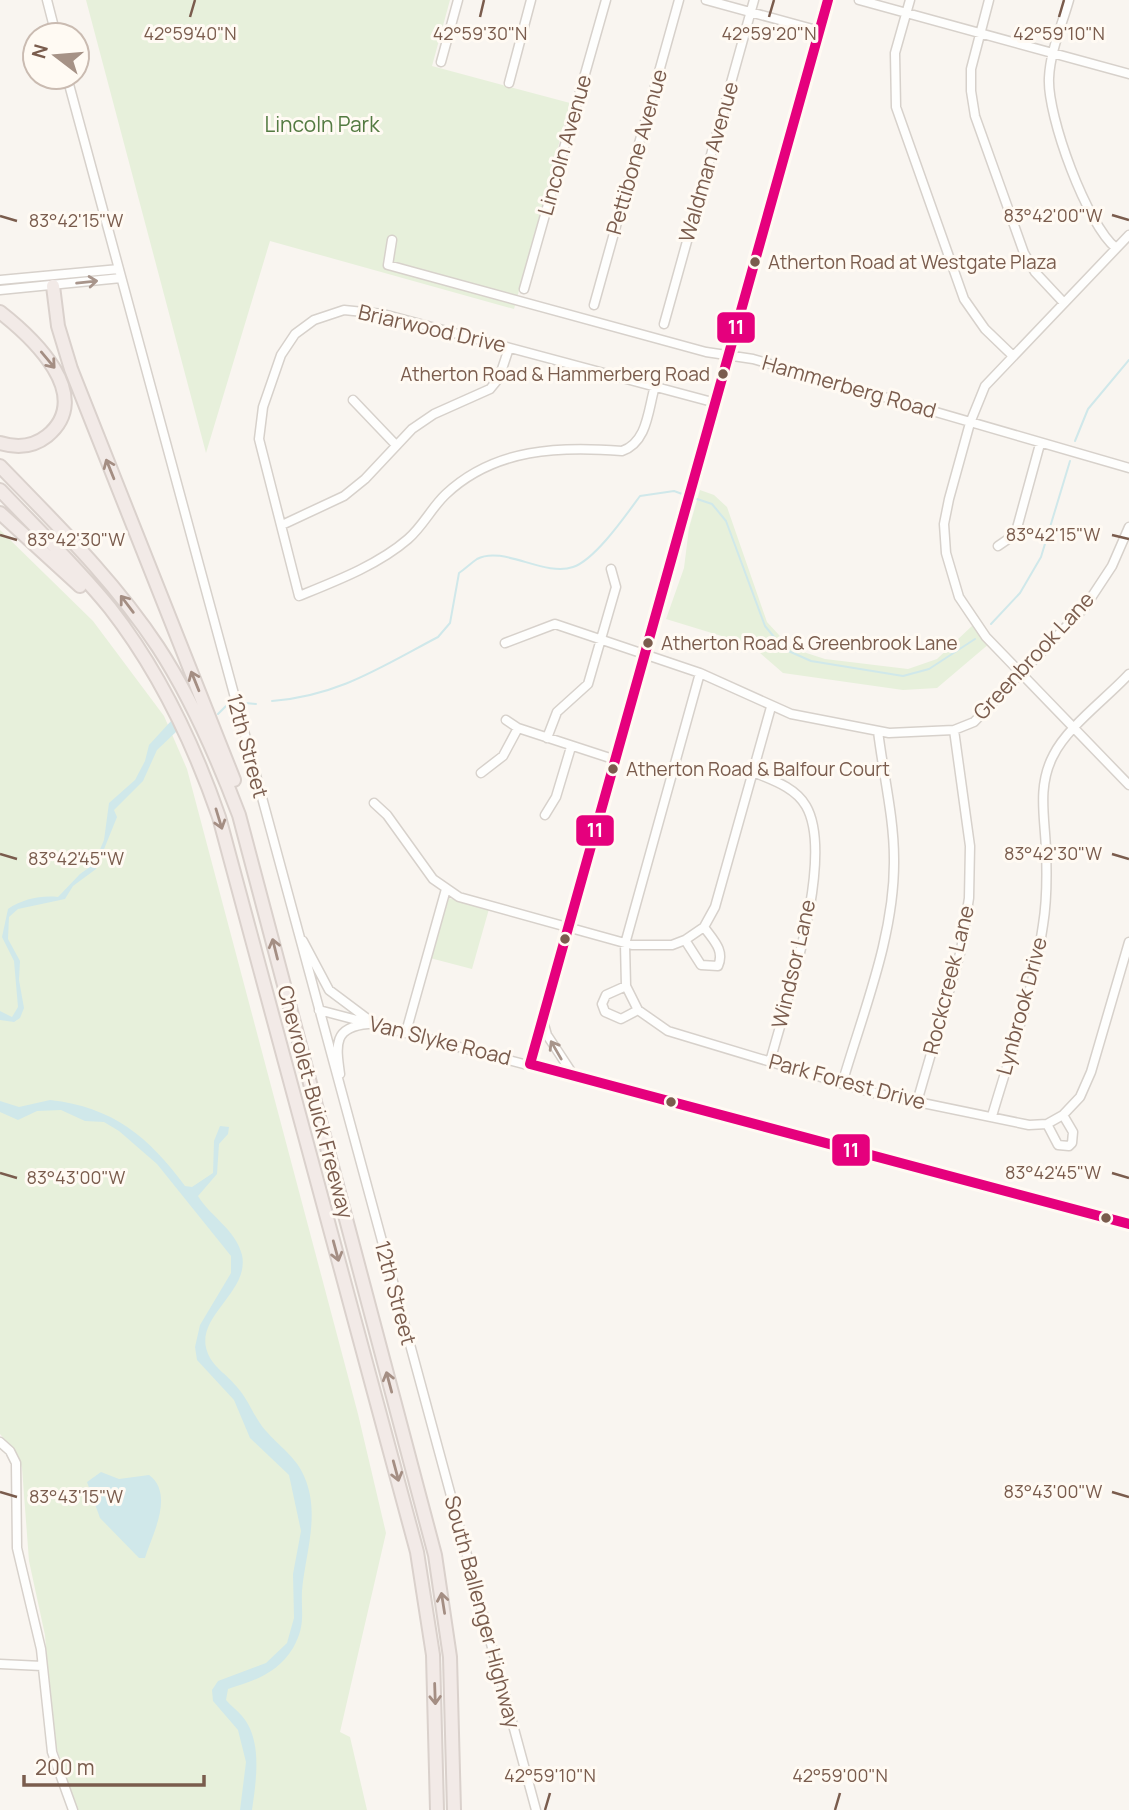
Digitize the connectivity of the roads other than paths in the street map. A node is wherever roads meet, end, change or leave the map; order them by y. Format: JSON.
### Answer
{"nodes":[{"id":1,"x":47,"y":0,"type":"edge"},
{"id":2,"x":458,"y":0,"type":"edge"},
{"id":3,"x":531,"y":0,"type":"edge"},
{"id":4,"x":606,"y":0,"type":"edge"},
{"id":5,"x":679,"y":0,"type":"edge"},
{"id":6,"x":706,"y":0,"type":"edge"},
{"id":7,"x":754,"y":0,"type":"edge"},
{"id":8,"x":828,"y":0,"type":"edge"},
{"id":9,"x":859,"y":0,"type":"edge"},
{"id":10,"x":910,"y":0,"type":"edge"},
{"id":11,"x":989,"y":0,"type":"edge"},
{"id":12,"x":1069,"y":0,"type":"edge"},
{"id":13,"x":750,"y":12,"type":"junction"},
{"id":14,"x":905,"y":12,"type":"junction"},
{"id":15,"x":52,"y":21,"type":"edge"},
{"id":16,"x":820,"y":32,"type":"junction"},
{"id":17,"x":980,"y":33,"type":"junction"},
{"id":18,"x":1054,"y":53,"type":"junction"},
{"id":19,"x":442,"y":62,"type":"dead end"},
{"id":20,"x":1129,"y":74,"type":"edge"},
{"id":21,"x":509,"y":83,"type":"dead end"},
{"id":22,"x":71,"y":91,"type":"edge"},
{"id":23,"x":1129,"y":235,"type":"edge"},
{"id":24,"x":392,"y":240,"type":"dead end"},
{"id":25,"x":1116,"y":248,"type":"junction"},
{"id":26,"x":119,"y":269,"type":"junction"},
{"id":27,"x":42,"y":276,"type":"junction"},
{"id":28,"x":121,"y":278,"type":"junction"},
{"id":29,"x":0,"y":281,"type":"edge"},
{"id":30,"x":53,"y":286,"type":"junction"},
{"id":31,"x":524,"y":289,"type":"dead end"},
{"id":32,"x":0,"y":290,"type":"edge"},
{"id":33,"x":1064,"y":303,"type":"junction"},
{"id":34,"x":594,"y":305,"type":"dead end"},
{"id":35,"x":0,"y":312,"type":"edge"},
{"id":36,"x":664,"y":324,"type":"dead end"},
{"id":37,"x":509,"y":348,"type":"junction"},
{"id":38,"x":730,"y":355,"type":"junction"},
{"id":39,"x":1012,"y":355,"type":"junction"},
{"id":40,"x":655,"y":386,"type":"junction"},
{"id":41,"x":353,"y":400,"type":"dead end"},
{"id":42,"x":716,"y":402,"type":"junction"},
{"id":43,"x":970,"y":423,"type":"junction"},
{"id":44,"x":0,"y":443,"type":"edge"},
{"id":45,"x":395,"y":444,"type":"junction"},
{"id":46,"x":1040,"y":444,"type":"junction"},
{"id":47,"x":0,"y":466,"type":"edge"},
{"id":48,"x":1129,"y":468,"type":"edge"},
{"id":49,"x":0,"y":490,"type":"edge"},
{"id":50,"x":0,"y":513,"type":"edge"},
{"id":51,"x":282,"y":525,"type":"junction"},
{"id":52,"x":1129,"y":527,"type":"edge"},
{"id":53,"x":998,"y":546,"type":"dead end"},
{"id":54,"x":611,"y":569,"type":"dead end"},
{"id":55,"x":120,"y":623,"type":"junction"},
{"id":56,"x":601,"y":641,"type":"junction"},
{"id":57,"x":505,"y":643,"type":"dead end"},
{"id":58,"x":645,"y":655,"type":"junction"},
{"id":59,"x":1020,"y":671,"type":"junction"},
{"id":60,"x":700,"y":673,"type":"junction"},
{"id":61,"x":1129,"y":674,"type":"edge"},
{"id":62,"x":771,"y":707,"type":"junction"},
{"id":63,"x":506,"y":720,"type":"dead end"},
{"id":64,"x":518,"y":728,"type":"junction"},
{"id":65,"x":1076,"y":728,"type":"junction"},
{"id":66,"x":954,"y":730,"type":"junction"},
{"id":67,"x":878,"y":731,"type":"junction"},
{"id":68,"x":547,"y":738,"type":"junction"},
{"id":69,"x":571,"y":747,"type":"junction"},
{"id":70,"x":616,"y":760,"type":"junction"},
{"id":71,"x":753,"y":772,"type":"junction"},
{"id":72,"x":481,"y":773,"type":"dead end"},
{"id":73,"x":1129,"y":785,"type":"edge"},
{"id":74,"x":374,"y":803,"type":"dead end"},
{"id":75,"x":239,"y":815,"type":"junction"},
{"id":76,"x":545,"y":815,"type":"dead end"},
{"id":77,"x":446,"y":889,"type":"junction"},
{"id":78,"x":704,"y":927,"type":"junction"},
{"id":79,"x":569,"y":928,"type":"junction"},
{"id":80,"x":297,"y":930,"type":"junction"},
{"id":81,"x":685,"y":940,"type":"junction"},
{"id":82,"x":1129,"y":942,"type":"edge"},
{"id":83,"x":625,"y":944,"type":"junction"},
{"id":84,"x":626,"y":986,"type":"junction"},
{"id":85,"x":318,"y":1010,"type":"junction"},
{"id":86,"x":638,"y":1010,"type":"junction"},
{"id":87,"x":543,"y":1021,"type":"junction"},
{"id":88,"x":375,"y":1024,"type":"junction"},
{"id":89,"x":406,"y":1032,"type":"junction"},
{"id":90,"x":769,"y":1062,"type":"junction"},
{"id":91,"x":530,"y":1064,"type":"junction"},
{"id":92,"x":574,"y":1076,"type":"junction"},
{"id":93,"x":842,"y":1084,"type":"junction"},
{"id":94,"x":917,"y":1102,"type":"junction"},
{"id":95,"x":1063,"y":1115,"type":"junction"},
{"id":96,"x":992,"y":1116,"type":"junction"},
{"id":97,"x":348,"y":1122,"type":"junction"},
{"id":98,"x":1047,"y":1124,"type":"junction"},
{"id":99,"x":1129,"y":1224,"type":"edge"},
{"id":100,"x":428,"y":1414,"type":"joint"},
{"id":101,"x":0,"y":1441,"type":"edge"},
{"id":102,"x":0,"y":1664,"type":"edge"},
{"id":103,"x":42,"y":1665,"type":"junction"},
{"id":104,"x":73,"y":1810,"type":"edge"},
{"id":105,"x":437,"y":1810,"type":"edge"},
{"id":106,"x":455,"y":1810,"type":"edge"},
{"id":107,"x":536,"y":1810,"type":"edge"}],
"edges":[{"from":1,"to":15,"type":"street"},
{"from":2,"to":19,"type":"street"},
{"from":3,"to":21,"type":"street"},
{"from":4,"to":31,"type":"street","name":"Lincoln Avenue"},
{"from":5,"to":34,"type":"street","name":"Pettibone Avenue"},
{"from":6,"to":13,"type":"street"},
{"from":7,"to":13,"type":"street","name":"Waldman Avenue"},
{"from":8,"to":16,"type":"street"},
{"from":9,"to":14,"type":"street"},
{"from":10,"to":14,"type":"street"},
{"from":11,"to":17,"type":"street"},
{"from":12,"to":18,"type":"street"},
{"from":13,"to":16,"type":"street"},
{"from":13,"to":36,"type":"street","name":"Waldman Avenue"},
{"from":14,"to":17,"type":"street"},
{"from":14,"to":39,"type":"street"},
{"from":16,"to":38,"type":"street"},
{"from":17,"to":18,"type":"street"},
{"from":17,"to":33,"type":"street"},
{"from":18,"to":20,"type":"street"},
{"from":18,"to":25,"type":"street"},
{"from":22,"to":26,"type":"street","name":"12th Street"},
{"from":23,"to":25,"type":"street"},
{"from":24,"to":38,"type":"street","name":"Hammerberg Road"},
{"from":25,"to":33,"type":"street"},
{"from":26,"to":27,"type":"street"},
{"from":26,"to":28,"type":"street","name":"12th Street"},
{"from":27,"to":29,"type":"street"},
{"from":27,"to":30,"type":"street"},
{"from":30,"to":28,"type":"street","one_way":true},
{"from":28,"to":80,"type":"street","name":"12th Street"},
{"from":30,"to":32,"type":"street"},
{"from":75,"to":30,"type":"highway","one_way":true},
{"from":33,"to":39,"type":"street"},
{"from":35,"to":44,"type":"highway","one_way":true},
{"from":37,"to":40,"type":"street","name":"Briarwood Drive"},
{"from":37,"to":45,"type":"street"},
{"from":37,"to":51,"type":"street","name":"Briarwood Drive"},
{"from":38,"to":42,"type":"street"},
{"from":38,"to":43,"type":"street","name":"Hammerberg Road"},
{"from":39,"to":43,"type":"street"},
{"from":40,"to":42,"type":"street","name":"Briarwood Drive"},
{"from":40,"to":51,"type":"street","name":"Briarwood Drive"},
{"from":41,"to":45,"type":"street"},
{"from":42,"to":58,"type":"street"},
{"from":43,"to":46,"type":"street","name":"Hammerberg Road"},
{"from":43,"to":59,"type":"street"},
{"from":45,"to":51,"type":"street"},
{"from":46,"to":48,"type":"street","name":"Hammerberg Road"},
{"from":46,"to":53,"type":"street"},
{"from":75,"to":47,"type":"highway","name":"Chevrolet-Buick Freeway","one_way":true},
{"from":49,"to":55,"type":"highway","name":"Chevrolet-Buick Freeway"},
{"from":50,"to":55,"type":"highway"},
{"from":52,"to":59,"type":"street","name":"Greenbrook Lane"},
{"from":54,"to":56,"type":"street"},
{"from":55,"to":105,"type":"highway","name":"Chevrolet-Buick Freeway","one_way":true},
{"from":56,"to":57,"type":"street","name":"Greenbrook Lane"},
{"from":56,"to":58,"type":"street","name":"Greenbrook Lane"},
{"from":56,"to":68,"type":"street"},
{"from":58,"to":60,"type":"street","name":"Greenbrook Lane"},
{"from":58,"to":70,"type":"street"},
{"from":59,"to":65,"type":"street"},
{"from":59,"to":66,"type":"street","name":"Greenbrook Lane"},
{"from":60,"to":62,"type":"street","name":"Greenbrook Lane"},
{"from":60,"to":83,"type":"street","name":"Park Forest Drive"},
{"from":61,"to":65,"type":"street","name":"Lynbrook Drive"},
{"from":62,"to":67,"type":"street","name":"Greenbrook Lane"},
{"from":62,"to":71,"type":"street"},
{"from":63,"to":64,"type":"street"},
{"from":64,"to":68,"type":"street"},
{"from":64,"to":72,"type":"street"},
{"from":65,"to":73,"type":"street"},
{"from":65,"to":96,"type":"street","name":"Lynbrook Drive"},
{"from":66,"to":67,"type":"street","name":"Greenbrook Lane"},
{"from":66,"to":94,"type":"street","name":"Rockcreek Lane"},
{"from":67,"to":93,"type":"street"},
{"from":68,"to":69,"type":"street"},
{"from":69,"to":70,"type":"street"},
{"from":69,"to":76,"type":"street"},
{"from":70,"to":79,"type":"street"},
{"from":71,"to":78,"type":"street"},
{"from":71,"to":90,"type":"street","name":"Windsor Lane"},
{"from":74,"to":77,"type":"street"},
{"from":106,"to":75,"type":"highway","name":"Chevrolet-Buick Freeway","one_way":true},
{"from":77,"to":79,"type":"street"},
{"from":77,"to":89,"type":"street"},
{"from":78,"to":81,"type":"street"},
{"from":78,"to":81,"type":"street"},
{"from":79,"to":83,"type":"street"},
{"from":79,"to":87,"type":"street"},
{"from":80,"to":85,"type":"street","name":"12th Street"},
{"from":80,"to":88,"type":"street"},
{"from":81,"to":83,"type":"street"},
{"from":82,"to":95,"type":"street"},
{"from":83,"to":84,"type":"street","name":"Park Forest Drive"},
{"from":84,"to":86,"type":"street","name":"Park Forest Drive"},
{"from":84,"to":86,"type":"street"},
{"from":85,"to":88,"type":"street","name":"Van Slyke Road"},
{"from":85,"to":97,"type":"street","name":"12th Street"},
{"from":86,"to":90,"type":"street","name":"Park Forest Drive"},
{"from":87,"to":91,"type":"street"},
{"from":92,"to":87,"type":"street","one_way":true},
{"from":88,"to":89,"type":"street","name":"Van Slyke Road"},
{"from":88,"to":97,"type":"street"},
{"from":89,"to":91,"type":"street","name":"Van Slyke Road"},
{"from":90,"to":93,"type":"street","name":"Park Forest Drive"},
{"from":91,"to":92,"type":"street","name":"Van Slyke Road"},
{"from":92,"to":99,"type":"street","name":"Van Slyke Road"},
{"from":93,"to":94,"type":"street","name":"Park Forest Drive"},
{"from":94,"to":96,"type":"street","name":"Park Forest Drive"},
{"from":95,"to":98,"type":"street"},
{"from":95,"to":98,"type":"street"},
{"from":96,"to":98,"type":"street","name":"Park Forest Drive"},
{"from":97,"to":100,"type":"street","name":"12th Street"},
{"from":100,"to":107,"type":"street","name":"South Ballenger Highway"},
{"from":101,"to":103,"type":"street"},
{"from":102,"to":103,"type":"street"},
{"from":103,"to":104,"type":"street"}]}
